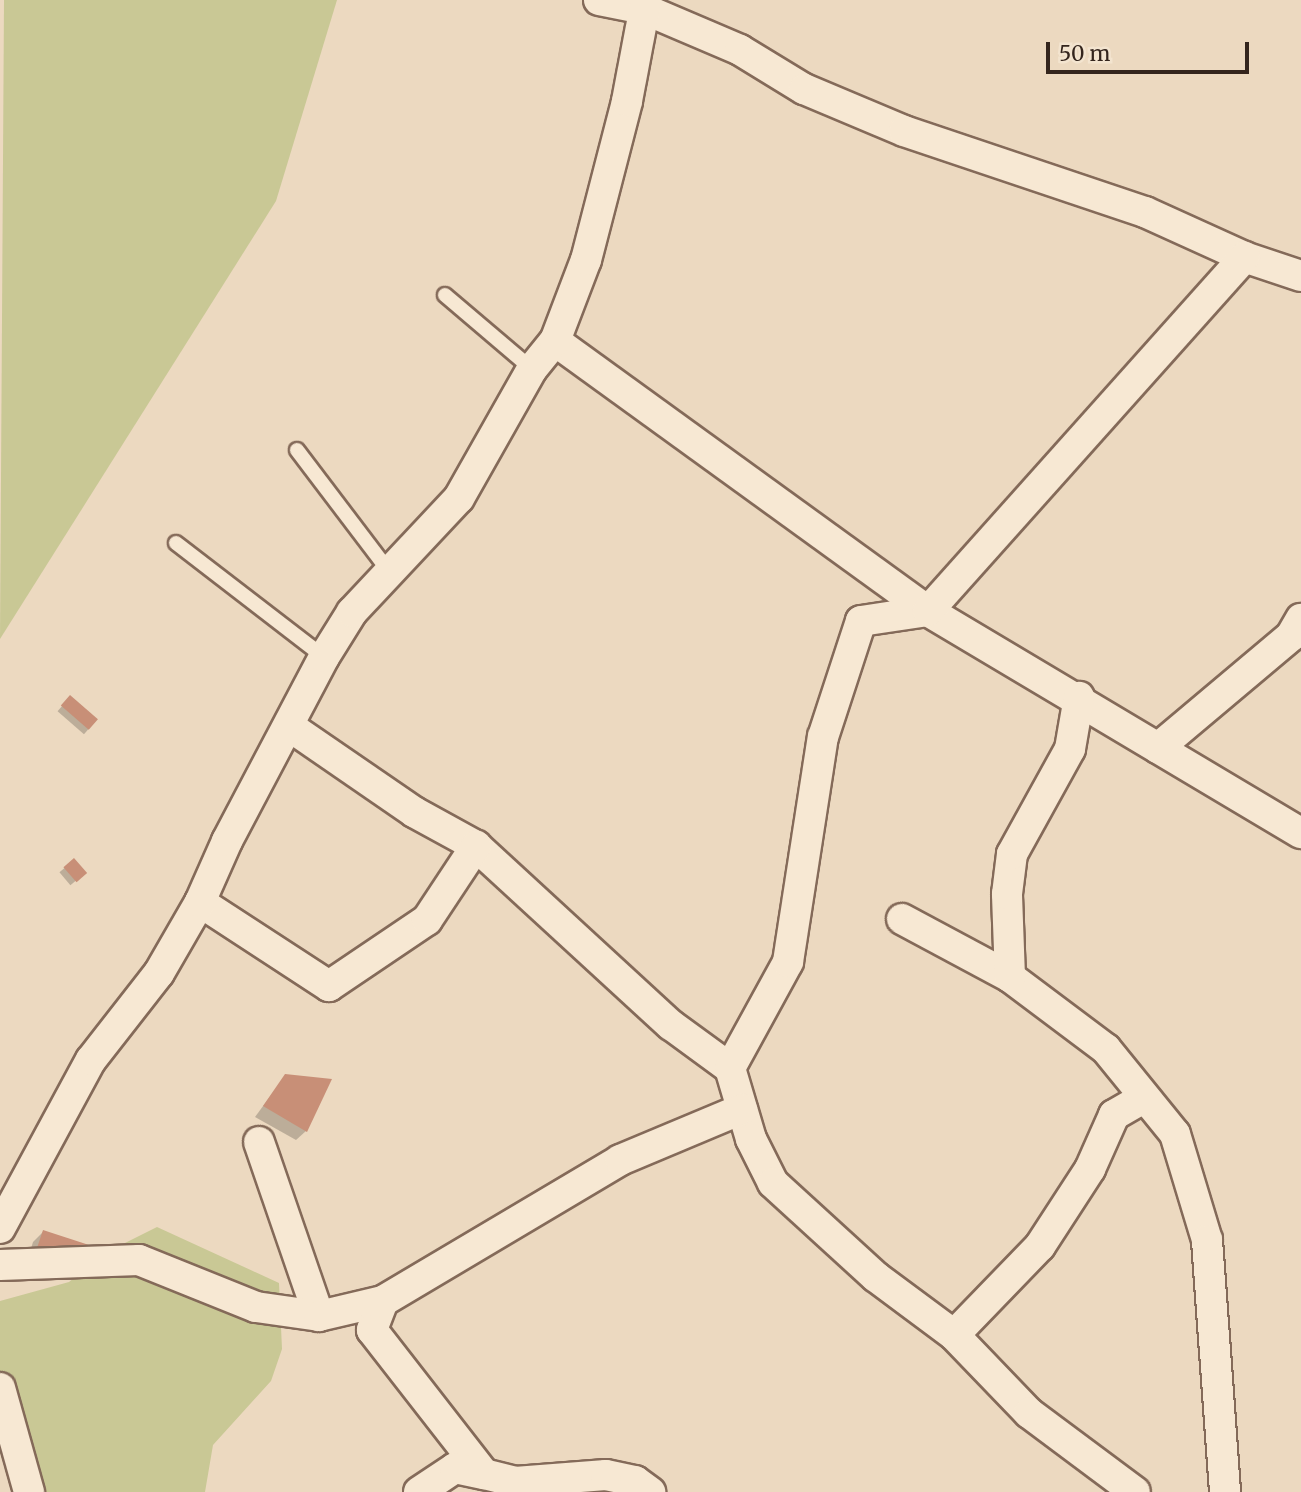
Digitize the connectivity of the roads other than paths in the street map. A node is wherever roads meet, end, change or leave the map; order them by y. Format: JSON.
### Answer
{"nodes":[{"id":1,"x":599,"y":0,"type":"edge"},
{"id":2,"x":645,"y":5,"type":"edge"},
{"id":3,"x":1244,"y":257,"type":"junction"},
{"id":4,"x":1301,"y":276,"type":"edge"},
{"id":5,"x":445,"y":295,"type":"dead end"},
{"id":6,"x":555,"y":341,"type":"junction"},
{"id":7,"x":532,"y":369,"type":"junction"},
{"id":8,"x":297,"y":450,"type":"dead end"},
{"id":9,"x":176,"y":543,"type":"dead end"},
{"id":10,"x":390,"y":571,"type":"junction"},
{"id":11,"x":928,"y":611,"type":"junction"},
{"id":12,"x":1301,"y":619,"type":"edge"},
{"id":13,"x":324,"y":657,"type":"junction"},
{"id":14,"x":1079,"y":697,"type":"junction"},
{"id":15,"x":289,"y":726,"type":"junction"},
{"id":16,"x":1158,"y":748,"type":"junction"},
{"id":17,"x":1301,"y":833,"type":"edge"},
{"id":18,"x":476,"y":846,"type":"junction"},
{"id":19,"x":200,"y":902,"type":"junction"},
{"id":20,"x":902,"y":919,"type":"dead end"},
{"id":21,"x":1010,"y":977,"type":"junction"},
{"id":22,"x":730,"y":1068,"type":"junction"},
{"id":23,"x":1144,"y":1098,"type":"junction"},
{"id":24,"x":742,"y":1109,"type":"junction"},
{"id":25,"x":259,"y":1142,"type":"dead end"},
{"id":26,"x":0,"y":1228,"type":"edge"},
{"id":27,"x":0,"y":1265,"type":"edge"},
{"id":28,"x":383,"y":1301,"type":"junction"},
{"id":29,"x":318,"y":1316,"type":"junction"},
{"id":30,"x":954,"y":1335,"type":"junction"},
{"id":31,"x":0,"y":1388,"type":"edge"},
{"id":32,"x":484,"y":1474,"type":"junction"},
{"id":33,"x":29,"y":1492,"type":"edge"},
{"id":34,"x":419,"y":1492,"type":"edge"},
{"id":35,"x":650,"y":1492,"type":"edge"},
{"id":36,"x":1135,"y":1492,"type":"edge"},
{"id":37,"x":1225,"y":1492,"type":"edge"}],
"edges":[{"from":1,"to":2,"type":"street"},
{"from":2,"to":3,"type":"street"},
{"from":2,"to":6,"type":"street"},
{"from":3,"to":4,"type":"street"},
{"from":3,"to":11,"type":"street"},
{"from":5,"to":7,"type":"lane"},
{"from":6,"to":7,"type":"street"},
{"from":6,"to":11,"type":"street"},
{"from":7,"to":10,"type":"street"},
{"from":8,"to":10,"type":"lane"},
{"from":9,"to":13,"type":"lane"},
{"from":10,"to":13,"type":"street"},
{"from":11,"to":14,"type":"street"},
{"from":11,"to":22,"type":"street"},
{"from":12,"to":16,"type":"street"},
{"from":13,"to":15,"type":"street"},
{"from":14,"to":16,"type":"street"},
{"from":14,"to":21,"type":"street"},
{"from":15,"to":18,"type":"street"},
{"from":15,"to":19,"type":"street"},
{"from":16,"to":17,"type":"street"},
{"from":18,"to":19,"type":"street"},
{"from":18,"to":22,"type":"street"},
{"from":19,"to":26,"type":"street"},
{"from":20,"to":21,"type":"street"},
{"from":21,"to":23,"type":"street"},
{"from":22,"to":24,"type":"street"},
{"from":23,"to":30,"type":"street"},
{"from":23,"to":37,"type":"street"},
{"from":24,"to":28,"type":"street"},
{"from":24,"to":30,"type":"street"},
{"from":25,"to":29,"type":"street"},
{"from":27,"to":29,"type":"street"},
{"from":28,"to":29,"type":"street"},
{"from":28,"to":32,"type":"street"},
{"from":30,"to":36,"type":"street"},
{"from":31,"to":33,"type":"street"},
{"from":32,"to":34,"type":"street"},
{"from":32,"to":35,"type":"street"}]}
